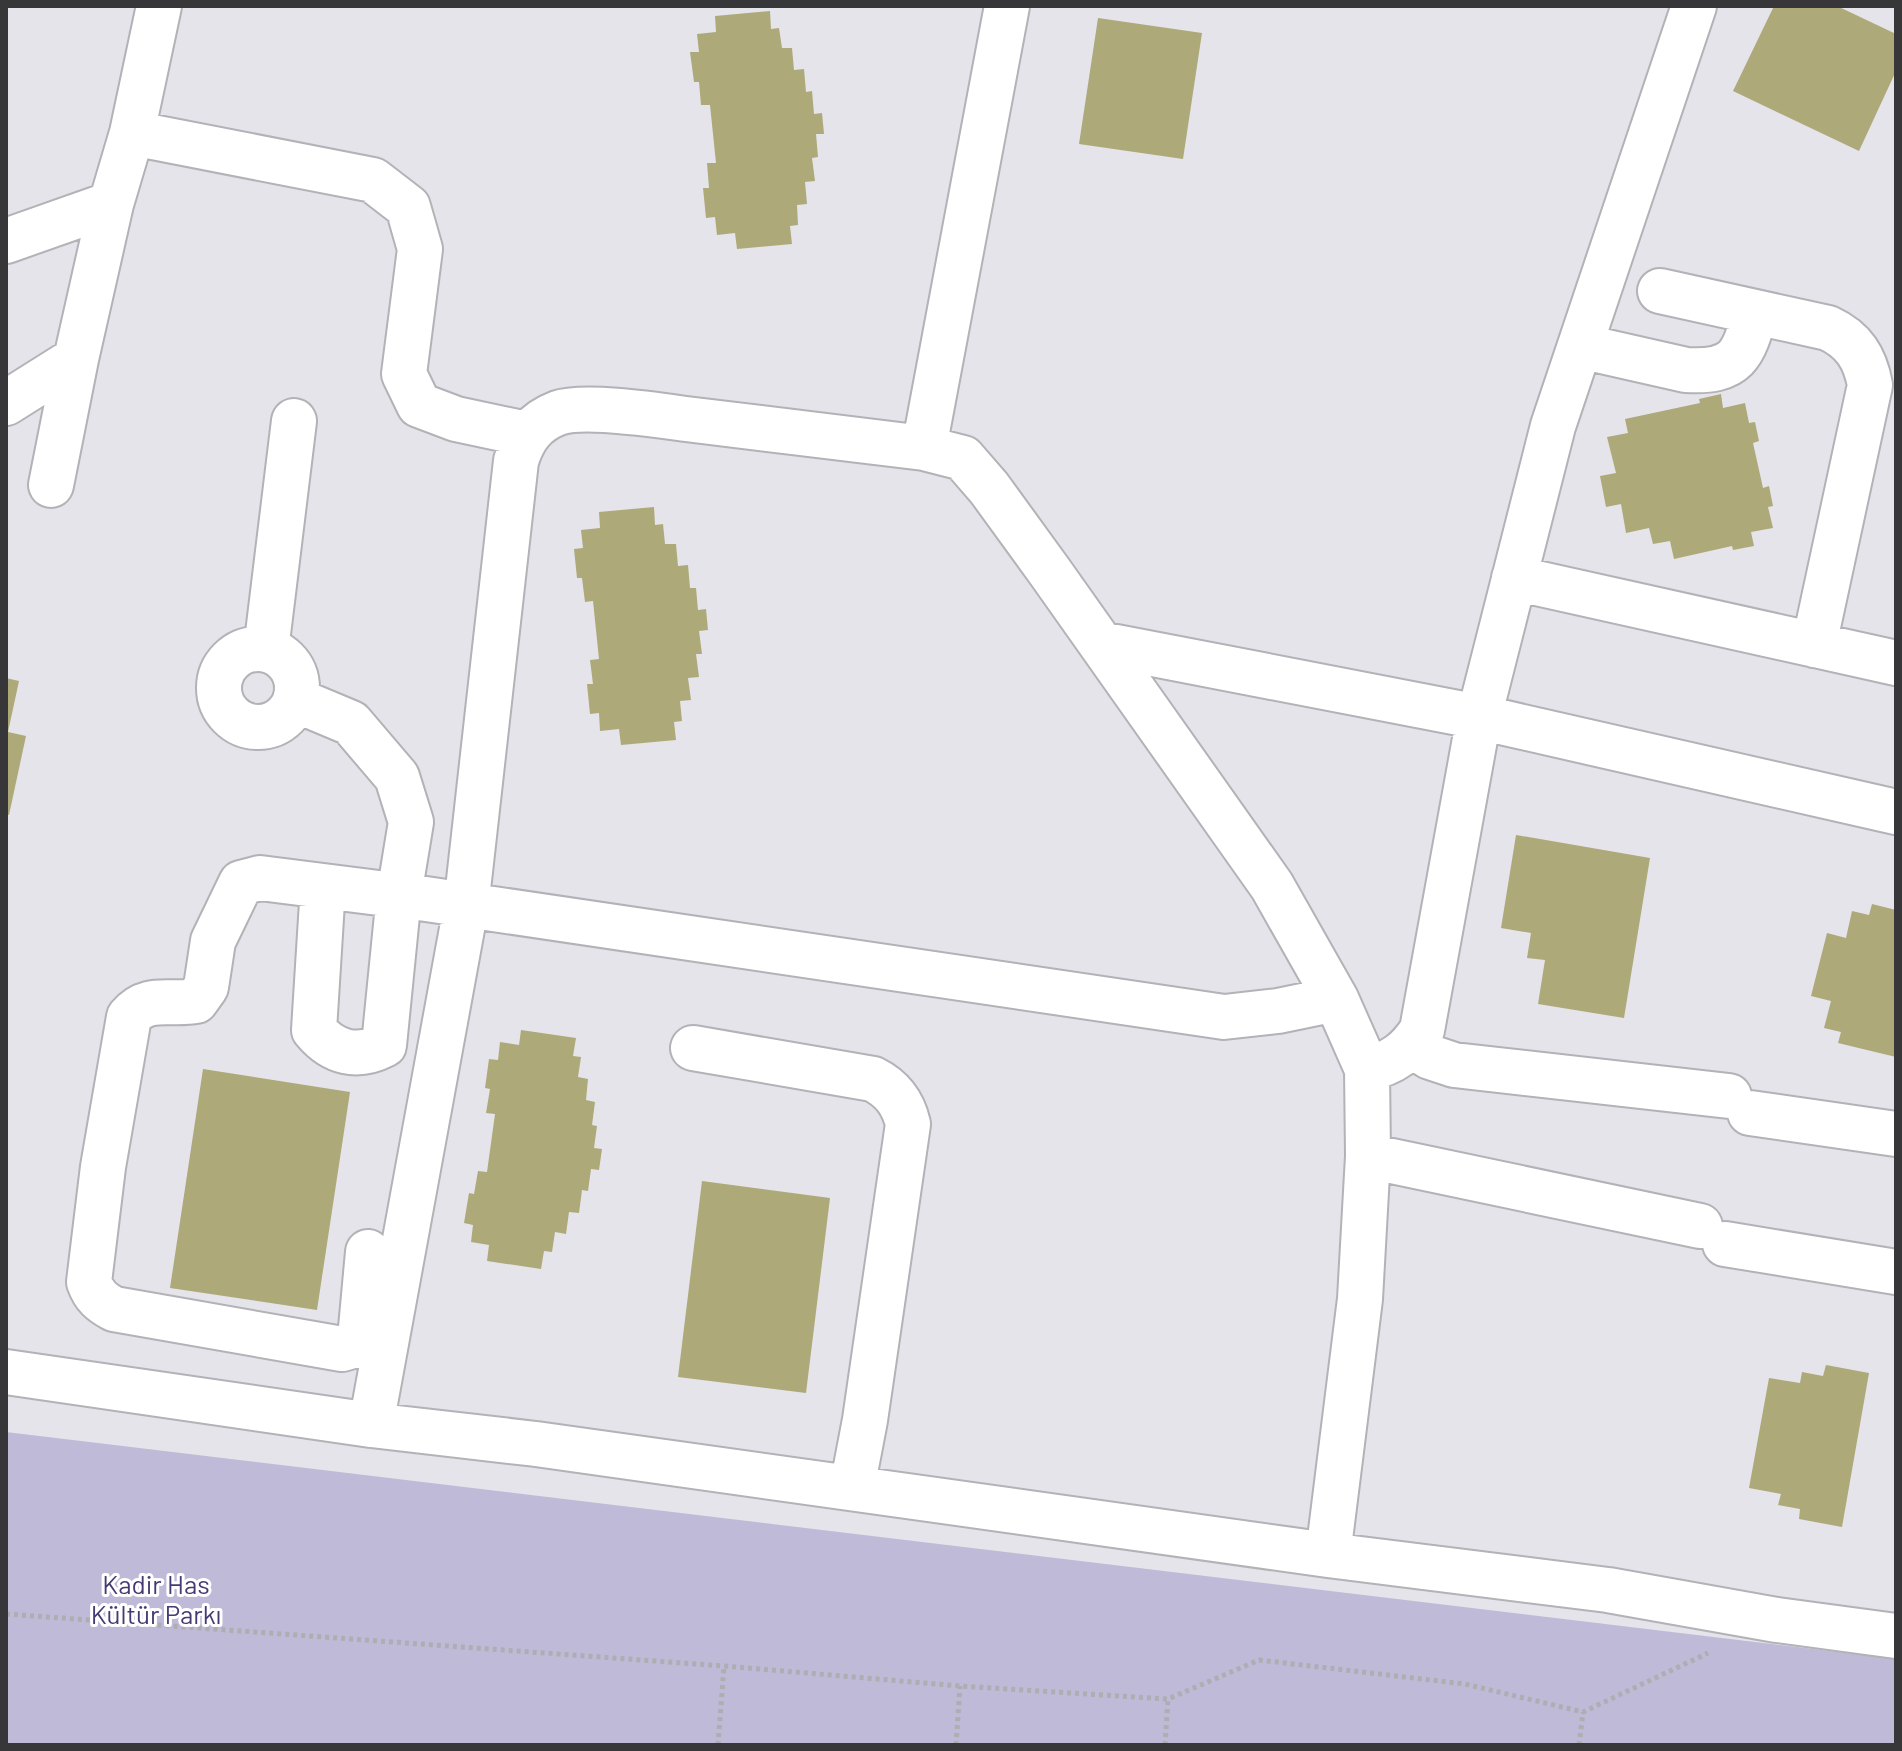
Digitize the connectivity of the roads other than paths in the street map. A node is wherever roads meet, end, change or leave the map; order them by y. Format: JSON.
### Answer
{"nodes":[{"id":1,"x":159,"y":6,"type":"edge"},
{"id":2,"x":1007,"y":6,"type":"edge"},
{"id":3,"x":1694,"y":6,"type":"edge"},
{"id":4,"x":132,"y":133,"type":"junction"},
{"id":5,"x":111,"y":204,"type":"junction"},
{"id":6,"x":6,"y":241,"type":"edge"},
{"id":7,"x":1660,"y":291,"type":"dead end"},
{"id":8,"x":1755,"y":312,"type":"junction"},
{"id":9,"x":1580,"y":346,"type":"junction"},
{"id":10,"x":76,"y":359,"type":"junction"},
{"id":11,"x":6,"y":403,"type":"edge"},
{"id":12,"x":294,"y":421,"type":"dead end"},
{"id":13,"x":527,"y":434,"type":"junction"},
{"id":14,"x":924,"y":448,"type":"junction"},
{"id":15,"x":51,"y":485,"type":"dead end"},
{"id":16,"x":1514,"y":578,"type":"junction"},
{"id":17,"x":1101,"y":644,"type":"junction"},
{"id":18,"x":1814,"y":645,"type":"junction"},
{"id":19,"x":266,"y":650,"type":"junction"},
{"id":20,"x":1896,"y":663,"type":"edge"},
{"id":21,"x":296,"y":700,"type":"junction"},
{"id":22,"x":1479,"y":717,"type":"junction"},
{"id":23,"x":1896,"y":812,"type":"edge"},
{"id":24,"x":323,"y":886,"type":"junction"},
{"id":25,"x":399,"y":895,"type":"junction"},
{"id":26,"x":466,"y":907,"type":"junction"},
{"id":27,"x":1336,"y":999,"type":"junction"},
{"id":28,"x":1412,"y":1046,"type":"junction"},
{"id":29,"x":693,"y":1048,"type":"dead end"},
{"id":30,"x":1367,"y":1069,"type":"junction"},
{"id":31,"x":1896,"y":1134,"type":"edge"},
{"id":32,"x":1368,"y":1156,"type":"junction"},
{"id":33,"x":368,"y":1252,"type":"dead end"},
{"id":34,"x":1896,"y":1272,"type":"edge"},
{"id":35,"x":6,"y":1372,"type":"edge"},
{"id":36,"x":371,"y":1425,"type":"junction"},
{"id":37,"x":852,"y":1488,"type":"junction"},
{"id":38,"x":1328,"y":1555,"type":"junction"},
{"id":39,"x":1896,"y":1636,"type":"edge"}],
"edges":[{"from":1,"to":4,"type":"street"},
{"from":2,"to":14,"type":"street"},
{"from":3,"to":9,"type":"street"},
{"from":4,"to":5,"type":"street"},
{"from":4,"to":13,"type":"street"},
{"from":5,"to":6,"type":"street"},
{"from":5,"to":10,"type":"street"},
{"from":7,"to":8,"type":"street"},
{"from":8,"to":9,"type":"street"},
{"from":8,"to":18,"type":"street"},
{"from":9,"to":16,"type":"street"},
{"from":10,"to":11,"type":"street"},
{"from":10,"to":15,"type":"street"},
{"from":12,"to":19,"type":"street"},
{"from":13,"to":14,"type":"street"},
{"from":13,"to":26,"type":"street"},
{"from":14,"to":17,"type":"street"},
{"from":16,"to":18,"type":"street"},
{"from":16,"to":22,"type":"street"},
{"from":17,"to":22,"type":"street"},
{"from":17,"to":27,"type":"street"},
{"from":18,"to":20,"type":"street"},
{"from":19,"to":21,"type":"street"},
{"from":19,"to":21,"type":"street"},
{"from":21,"to":25,"type":"street"},
{"from":22,"to":23,"type":"street"},
{"from":22,"to":28,"type":"street"},
{"from":24,"to":25,"type":"street"},
{"from":24,"to":25,"type":"street"},
{"from":24,"to":33,"type":"street"},
{"from":25,"to":26,"type":"street"},
{"from":26,"to":27,"type":"street"},
{"from":26,"to":36,"type":"street"},
{"from":27,"to":30,"type":"street"},
{"from":28,"to":30,"type":"street"},
{"from":28,"to":31,"type":"street"},
{"from":29,"to":37,"type":"street"},
{"from":30,"to":32,"type":"street"},
{"from":32,"to":34,"type":"street"},
{"from":32,"to":38,"type":"street"},
{"from":35,"to":36,"type":"street"},
{"from":36,"to":37,"type":"street"},
{"from":37,"to":38,"type":"street"},
{"from":38,"to":39,"type":"street"}]}
